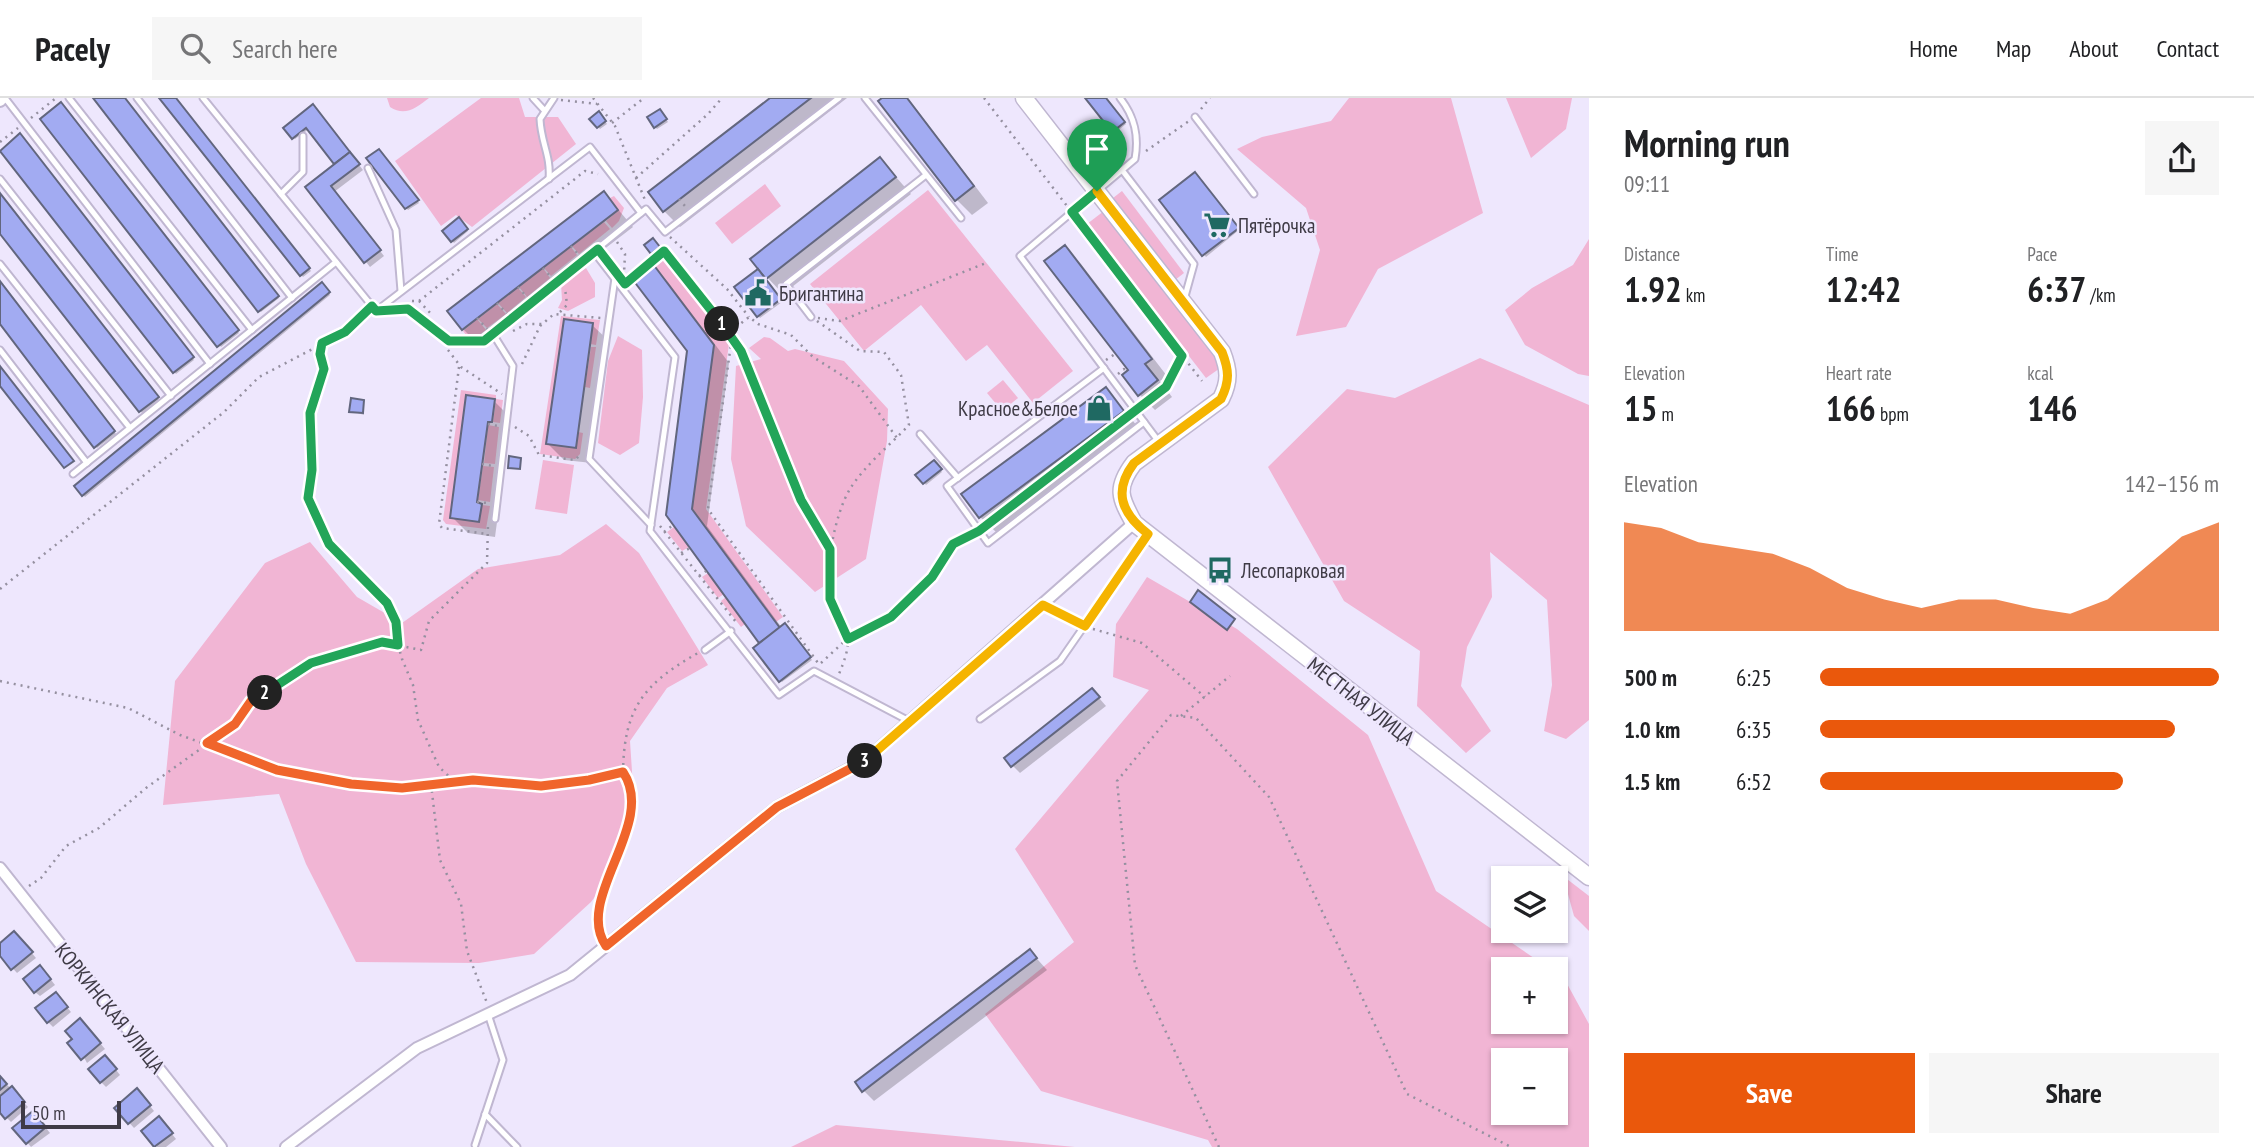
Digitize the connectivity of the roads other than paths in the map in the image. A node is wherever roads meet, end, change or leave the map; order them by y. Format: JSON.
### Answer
{"nodes":[{"id":1,"x":69,"y":98,"type":"edge"},
{"id":2,"x":137,"y":98,"type":"edge"},
{"id":3,"x":202,"y":98,"type":"edge"},
{"id":4,"x":533,"y":98,"type":"edge"},
{"id":5,"x":839,"y":98,"type":"edge"},
{"id":6,"x":865,"y":98,"type":"edge"},
{"id":7,"x":1024,"y":98,"type":"edge"},
{"id":8,"x":1119,"y":98,"type":"edge"},
{"id":9,"x":3,"y":99,"type":"edge"},
{"id":10,"x":554,"y":99,"type":"edge"},
{"id":11,"x":544,"y":110,"type":"junction"},
{"id":12,"x":1195,"y":117,"type":"road end"},
{"id":13,"x":303,"y":136,"type":"dead end"},
{"id":14,"x":368,"y":168,"type":"dead end"},
{"id":15,"x":1122,"y":170,"type":"junction"},
{"id":16,"x":926,"y":175,"type":"junction"},
{"id":17,"x":0,"y":178,"type":"edge"},
{"id":18,"x":548,"y":179,"type":"junction"},
{"id":19,"x":1097,"y":191,"type":"junction"},
{"id":20,"x":281,"y":194,"type":"junction"},
{"id":21,"x":1254,"y":194,"type":"dead end"},
{"id":22,"x":641,"y":213,"type":"junction"},
{"id":23,"x":961,"y":218,"type":"dead end"},
{"id":24,"x":594,"y":252,"type":"junction"},
{"id":25,"x":336,"y":262,"type":"junction"},
{"id":26,"x":0,"y":264,"type":"edge"},
{"id":27,"x":615,"y":278,"type":"junction"},
{"id":28,"x":401,"y":291,"type":"junction"},
{"id":29,"x":292,"y":298,"type":"junction"},
{"id":30,"x":1183,"y":303,"type":"junction"},
{"id":31,"x":374,"y":308,"type":"junction"},
{"id":32,"x":811,"y":317,"type":"road end"},
{"id":33,"x":252,"y":330,"type":"junction"},
{"id":34,"x":492,"y":334,"type":"junction"},
{"id":35,"x":0,"y":350,"type":"edge"},
{"id":36,"x":210,"y":364,"type":"junction"},
{"id":37,"x":1104,"y":368,"type":"junction"},
{"id":38,"x":171,"y":396,"type":"junction"},
{"id":39,"x":1144,"y":422,"type":"junction"},
{"id":40,"x":130,"y":429,"type":"junction"},
{"id":41,"x":920,"y":434,"type":"dead end"},
{"id":42,"x":1161,"y":444,"type":"junction"},
{"id":43,"x":87,"y":463,"type":"junction"},
{"id":44,"x":73,"y":474,"type":"dead end"},
{"id":45,"x":958,"y":478,"type":"junction"},
{"id":46,"x":495,"y":519,"type":"dead end"},
{"id":47,"x":1134,"y":523,"type":"junction"},
{"id":48,"x":651,"y":525,"type":"junction"},
{"id":49,"x":1148,"y":534,"type":"junction"},
{"id":50,"x":731,"y":631,"type":"junction"},
{"id":51,"x":705,"y":650,"type":"road end"},
{"id":52,"x":980,"y":719,"type":"dead end"},
{"id":53,"x":911,"y":722,"type":"junction"},
{"id":54,"x":0,"y":869,"type":"edge"},
{"id":55,"x":1589,"y":877,"type":"edge"},
{"id":56,"x":490,"y":1014,"type":"junction"},
{"id":57,"x":485,"y":1114,"type":"junction"},
{"id":58,"x":475,"y":1145,"type":"dead end"},
{"id":59,"x":222,"y":1147,"type":"edge"},
{"id":60,"x":286,"y":1147,"type":"edge"},
{"id":61,"x":517,"y":1147,"type":"edge"}],
"edges":[{"from":1,"to":33,"type":"lane"},
{"from":2,"to":29,"type":"lane"},
{"from":3,"to":20,"type":"lane"},
{"from":4,"to":11,"type":"lane"},
{"from":5,"to":22,"type":"lane"},
{"from":6,"to":16,"type":"lane"},
{"from":7,"to":19,"type":"main road"},
{"from":8,"to":15,"type":"lane"},
{"from":9,"to":36,"type":"lane"},
{"from":10,"to":11,"type":"lane"},
{"from":11,"to":18,"type":"lane"},
{"from":12,"to":21,"type":"lane"},
{"from":13,"to":20,"type":"lane"},
{"from":14,"to":28,"type":"lane"},
{"from":15,"to":19,"type":"lane"},
{"from":15,"to":30,"type":"lane"},
{"from":16,"to":23,"type":"lane"},
{"from":16,"to":32,"type":"lane"},
{"from":17,"to":38,"type":"lane"},
{"from":18,"to":22,"type":"lane"},
{"from":18,"to":28,"type":"lane"},
{"from":19,"to":30,"type":"main road"},
{"from":19,"to":37,"type":"lane"},
{"from":20,"to":25,"type":"lane"},
{"from":22,"to":24,"type":"lane"},
{"from":24,"to":27,"type":"lane"},
{"from":24,"to":34,"type":"lane"},
{"from":25,"to":29,"type":"lane"},
{"from":25,"to":31,"type":"lane"},
{"from":26,"to":40,"type":"lane"},
{"from":27,"to":48,"type":"lane"},
{"from":27,"to":48,"type":"lane"},
{"from":28,"to":31,"type":"lane"},
{"from":29,"to":33,"type":"lane"},
{"from":30,"to":42,"type":"main road"},
{"from":31,"to":34,"type":"lane"},
{"from":33,"to":36,"type":"lane"},
{"from":34,"to":46,"type":"lane"},
{"from":35,"to":43,"type":"lane"},
{"from":36,"to":38,"type":"lane"},
{"from":37,"to":39,"type":"lane"},
{"from":37,"to":45,"type":"lane"},
{"from":38,"to":40,"type":"lane"},
{"from":39,"to":42,"type":"lane"},
{"from":39,"to":45,"type":"lane"},
{"from":40,"to":43,"type":"lane"},
{"from":41,"to":45,"type":"lane"},
{"from":42,"to":47,"type":"main road"},
{"from":43,"to":44,"type":"lane"},
{"from":47,"to":49,"type":"main road","name":"МЕСТНАЯ УЛИЦА"},
{"from":47,"to":53,"type":"street"},
{"from":48,"to":50,"type":"lane"},
{"from":49,"to":52,"type":"lane"},
{"from":49,"to":55,"type":"main road","name":"МЕСТНАЯ УЛИЦА"},
{"from":50,"to":51,"type":"lane"},
{"from":50,"to":53,"type":"lane"},
{"from":53,"to":56,"type":"street"},
{"from":54,"to":59,"type":"street","name":"КОРКИНСКАЯ УЛИЦА"},
{"from":56,"to":57,"type":"lane"},
{"from":56,"to":60,"type":"street"},
{"from":57,"to":58,"type":"lane"},
{"from":57,"to":61,"type":"lane"}]}
